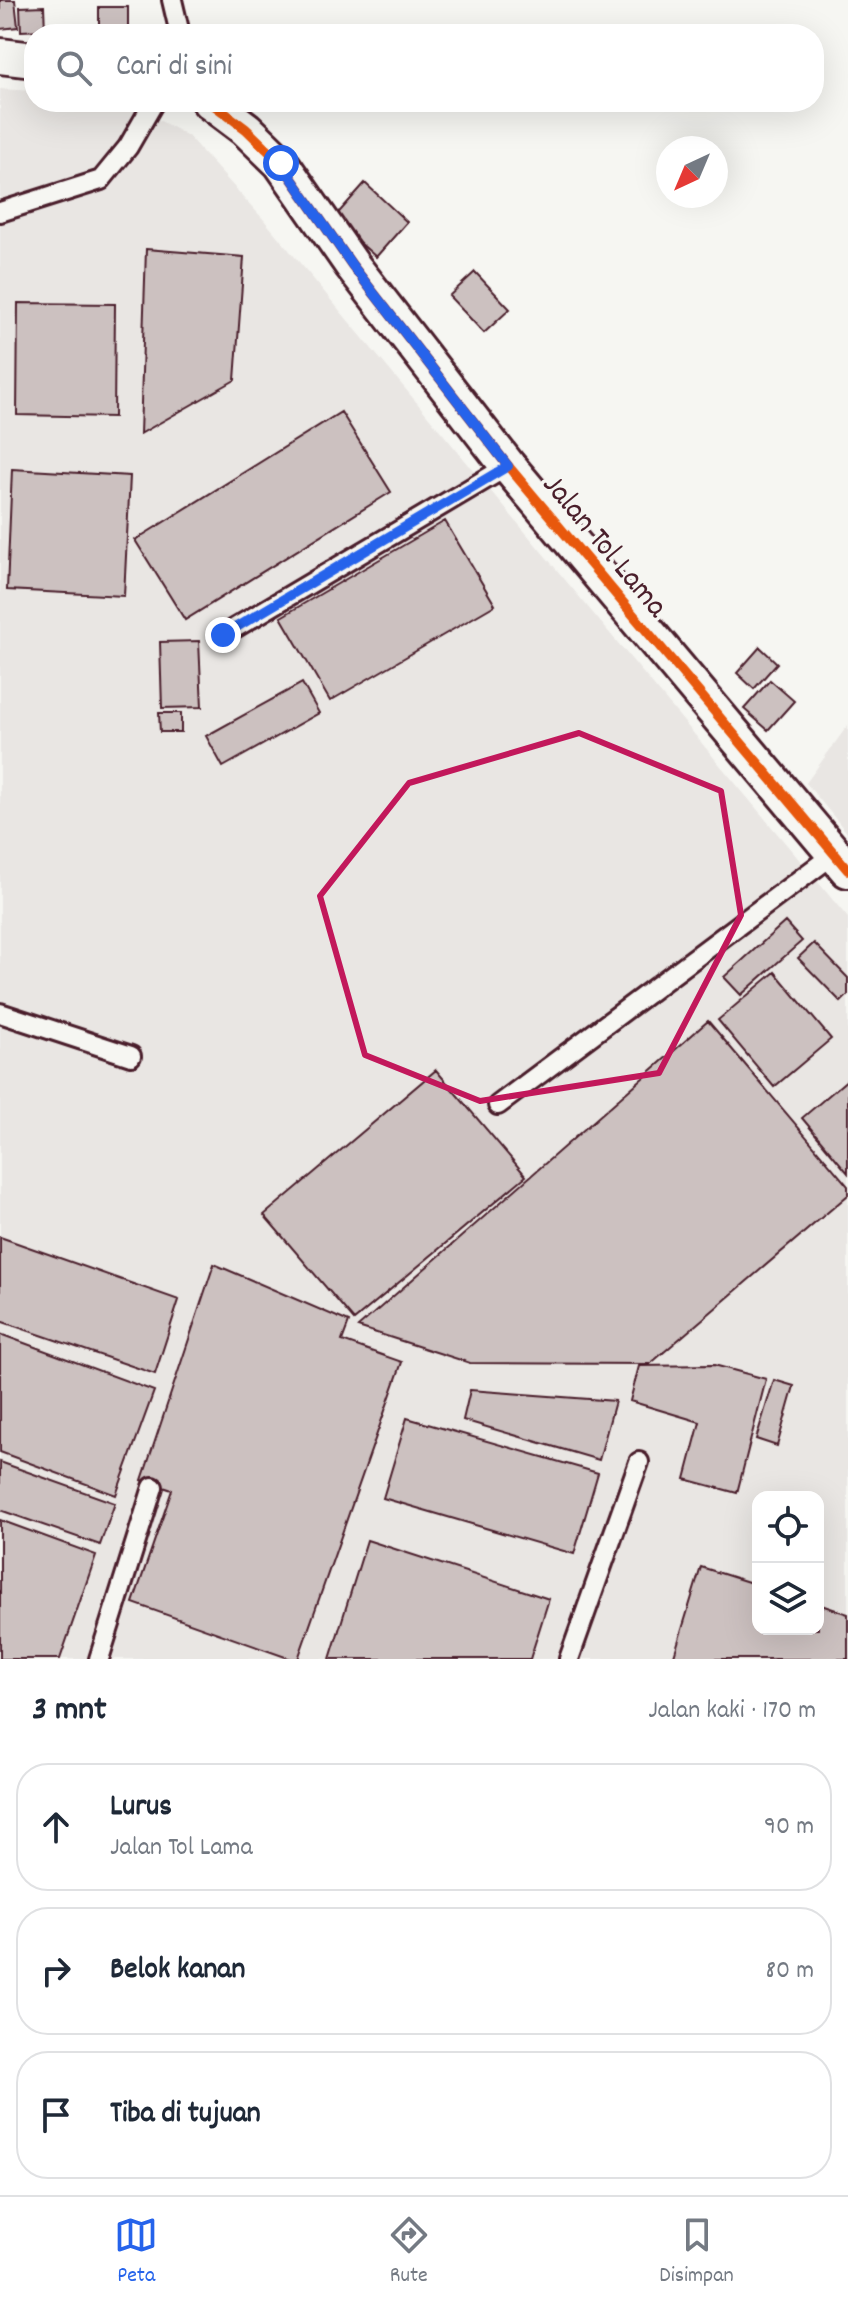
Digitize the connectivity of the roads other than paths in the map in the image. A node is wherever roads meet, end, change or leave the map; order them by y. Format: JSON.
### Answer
{"nodes":[{"id":1,"x":172,"y":0,"type":"edge"},
{"id":2,"x":178,"y":24,"type":"edge"},
{"id":3,"x":0,"y":56,"type":"edge"},
{"id":4,"x":24,"y":59,"type":"edge"},
{"id":5,"x":148,"y":112,"type":"edge"},
{"id":6,"x":223,"y":112,"type":"edge"},
{"id":7,"x":0,"y":212,"type":"edge"},
{"id":8,"x":508,"y":466,"type":"junction"},
{"id":9,"x":223,"y":635,"type":"dead end"},
{"id":10,"x":841,"y":862,"type":"edge"},
{"id":11,"x":0,"y":1013,"type":"edge"},
{"id":12,"x":131,"y":1056,"type":"dead end"},
{"id":13,"x":498,"y":1105,"type":"dead end"},
{"id":14,"x":639,"y":1462,"type":"dead end"},
{"id":15,"x":153,"y":1487,"type":"dead end"},
{"id":16,"x":99,"y":1659,"type":"edge"},
{"id":17,"x":569,"y":1659,"type":"edge"}],
"edges":[{"from":1,"to":2,"type":"lane"},
{"from":3,"to":4,"type":"street"},
{"from":5,"to":7,"type":"lane"},
{"from":6,"to":8,"type":"street","name":"Jalan Tol Lama"},
{"from":8,"to":9,"type":"lane"},
{"from":8,"to":10,"type":"street","name":"Jalan Tol Lama"},
{"from":10,"to":13,"type":"lane"},
{"from":11,"to":12,"type":"lane"},
{"from":14,"to":17,"type":"lane"},
{"from":15,"to":16,"type":"lane"}]}
